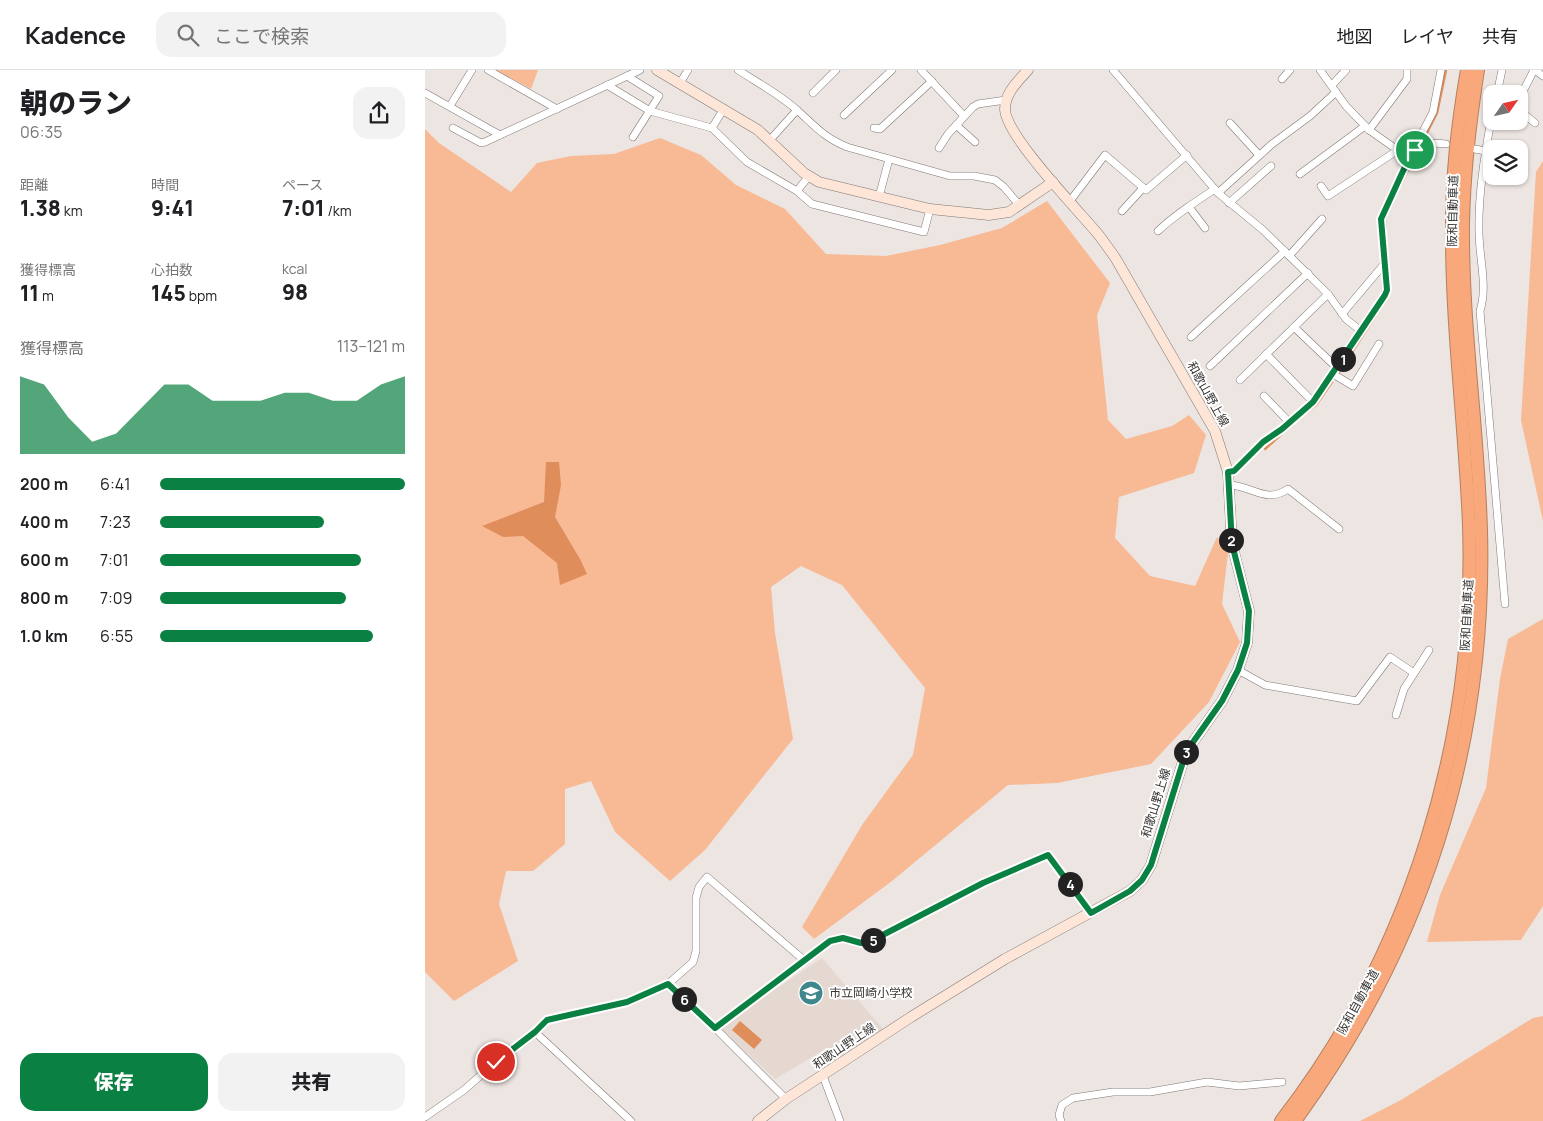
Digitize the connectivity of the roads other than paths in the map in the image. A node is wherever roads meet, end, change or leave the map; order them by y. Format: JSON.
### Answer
{"nodes":[{"id":1,"x":472,"y":70,"type":"edge"},
{"id":2,"x":488,"y":70,"type":"edge"},
{"id":3,"x":640,"y":70,"type":"edge"},
{"id":4,"x":657,"y":70,"type":"edge"},
{"id":5,"x":687,"y":70,"type":"edge"},
{"id":6,"x":738,"y":70,"type":"edge"},
{"id":7,"x":836,"y":70,"type":"edge"},
{"id":8,"x":892,"y":70,"type":"edge"},
{"id":9,"x":921,"y":70,"type":"edge"},
{"id":10,"x":1028,"y":70,"type":"edge"},
{"id":11,"x":1113,"y":70,"type":"edge"},
{"id":12,"x":1290,"y":70,"type":"edge"},
{"id":13,"x":1320,"y":70,"type":"edge"},
{"id":14,"x":1346,"y":70,"type":"edge"},
{"id":15,"x":1407,"y":70,"type":"edge"},
{"id":16,"x":1441,"y":70,"type":"edge"},
{"id":17,"x":1467,"y":70,"type":"edge"},
{"id":18,"x":1478,"y":70,"type":"edge"},
{"id":19,"x":1501,"y":70,"type":"edge"},
{"id":20,"x":1534,"y":70,"type":"edge"},
{"id":21,"x":627,"y":76,"type":"junction"},
{"id":22,"x":1543,"y":76,"type":"edge"},
{"id":23,"x":1283,"y":79,"type":"dead end"},
{"id":24,"x":932,"y":81,"type":"junction"},
{"id":25,"x":680,"y":83,"type":"junction"},
{"id":26,"x":607,"y":85,"type":"junction"},
{"id":27,"x":1332,"y":85,"type":"junction"},
{"id":28,"x":1498,"y":85,"type":"edge"},
{"id":29,"x":1526,"y":85,"type":"edge"},
{"id":30,"x":1336,"y":92,"type":"junction"},
{"id":31,"x":425,"y":93,"type":"edge"},
{"id":32,"x":813,"y":93,"type":"dead end"},
{"id":33,"x":1006,"y":100,"type":"junction"},
{"id":34,"x":450,"y":106,"type":"junction"},
{"id":35,"x":557,"y":109,"type":"junction"},
{"id":36,"x":650,"y":110,"type":"junction"},
{"id":37,"x":723,"y":110,"type":"junction"},
{"id":38,"x":797,"y":110,"type":"junction"},
{"id":39,"x":844,"y":115,"type":"dead end"},
{"id":40,"x":964,"y":116,"type":"junction"},
{"id":41,"x":1528,"y":117,"type":"edge"},
{"id":42,"x":1230,"y":123,"type":"dead end"},
{"id":43,"x":1535,"y":123,"type":"dead end"},
{"id":44,"x":956,"y":125,"type":"junction"},
{"id":45,"x":453,"y":128,"type":"dead end"},
{"id":46,"x":712,"y":128,"type":"junction"},
{"id":47,"x":874,"y":128,"type":"dead end"},
{"id":48,"x":1367,"y":128,"type":"junction"},
{"id":49,"x":500,"y":135,"type":"junction"},
{"id":50,"x":633,"y":136,"type":"dead end"},
{"id":51,"x":769,"y":141,"type":"junction"},
{"id":52,"x":975,"y":142,"type":"dead end"},
{"id":53,"x":1446,"y":144,"type":"dead end"},
{"id":54,"x":939,"y":148,"type":"dead end"},
{"id":55,"x":1475,"y":149,"type":"dead end"},
{"id":56,"x":1398,"y":150,"type":"junction"},
{"id":57,"x":1416,"y":150,"type":"junction"},
{"id":58,"x":1483,"y":151,"type":"edge"},
{"id":59,"x":1187,"y":155,"type":"junction"},
{"id":60,"x":1259,"y":156,"type":"junction"},
{"id":61,"x":1409,"y":158,"type":"junction"},
{"id":62,"x":889,"y":159,"type":"junction"},
{"id":63,"x":1271,"y":166,"type":"dead end"},
{"id":64,"x":1483,"y":168,"type":"edge"},
{"id":65,"x":1300,"y":174,"type":"dead end"},
{"id":66,"x":809,"y":176,"type":"junction"},
{"id":67,"x":1053,"y":182,"type":"junction"},
{"id":68,"x":1321,"y":186,"type":"dead end"},
{"id":69,"x":1143,"y":188,"type":"junction"},
{"id":70,"x":797,"y":190,"type":"junction"},
{"id":71,"x":1217,"y":191,"type":"junction"},
{"id":72,"x":879,"y":197,"type":"junction"},
{"id":73,"x":1070,"y":201,"type":"junction"},
{"id":74,"x":1229,"y":203,"type":"junction"},
{"id":75,"x":1020,"y":206,"type":"junction"},
{"id":76,"x":1189,"y":207,"type":"junction"},
{"id":77,"x":930,"y":210,"type":"junction"},
{"id":78,"x":1122,"y":211,"type":"dead end"},
{"id":79,"x":1322,"y":219,"type":"dead end"},
{"id":80,"x":1205,"y":228,"type":"dead end"},
{"id":81,"x":1158,"y":232,"type":"dead end"},
{"id":82,"x":1287,"y":253,"type":"junction"},
{"id":83,"x":1385,"y":263,"type":"junction"},
{"id":84,"x":1307,"y":273,"type":"junction"},
{"id":85,"x":1328,"y":294,"type":"junction"},
{"id":86,"x":1342,"y":314,"type":"junction"},
{"id":87,"x":1294,"y":327,"type":"junction"},
{"id":88,"x":1361,"y":331,"type":"junction"},
{"id":89,"x":1191,"y":337,"type":"dead end"},
{"id":90,"x":1379,"y":344,"type":"dead end"},
{"id":91,"x":1266,"y":354,"type":"junction"},
{"id":92,"x":1210,"y":366,"type":"dead end"},
{"id":93,"x":1335,"y":371,"type":"junction"},
{"id":94,"x":1240,"y":380,"type":"dead end"},
{"id":95,"x":1264,"y":396,"type":"dead end"},
{"id":96,"x":1313,"y":402,"type":"junction"},
{"id":97,"x":1290,"y":423,"type":"junction"},
{"id":98,"x":1228,"y":472,"type":"junction"},
{"id":99,"x":1230,"y":485,"type":"junction"},
{"id":100,"x":1339,"y":529,"type":"dead end"},
{"id":101,"x":1505,"y":604,"type":"dead end"},
{"id":102,"x":1429,"y":650,"type":"dead end"},
{"id":103,"x":1238,"y":670,"type":"junction"},
{"id":104,"x":1414,"y":673,"type":"junction"},
{"id":105,"x":1396,"y":715,"type":"dead end"},
{"id":106,"x":1091,"y":913,"type":"junction"},
{"id":107,"x":805,"y":961,"type":"junction"},
{"id":108,"x":668,"y":984,"type":"junction"},
{"id":109,"x":715,"y":1028,"type":"junction"},
{"id":110,"x":535,"y":1032,"type":"junction"},
{"id":111,"x":823,"y":1076,"type":"junction"},
{"id":112,"x":1281,"y":1082,"type":"dead end"},
{"id":113,"x":786,"y":1099,"type":"junction"},
{"id":114,"x":425,"y":1117,"type":"edge"},
{"id":115,"x":631,"y":1121,"type":"edge"},
{"id":116,"x":758,"y":1121,"type":"edge"},
{"id":117,"x":840,"y":1121,"type":"edge"},
{"id":118,"x":1061,"y":1121,"type":"edge"},
{"id":119,"x":1281,"y":1121,"type":"edge"},
{"id":120,"x":1295,"y":1121,"type":"edge"}],
"edges":[{"from":1,"to":34,"type":"street"},
{"from":2,"to":35,"type":"street"},
{"from":3,"to":21,"type":"street"},
{"from":4,"to":25,"type":"main road"},
{"from":5,"to":25,"type":"street"},
{"from":6,"to":38,"type":"street"},
{"from":7,"to":32,"type":"street"},
{"from":8,"to":39,"type":"street"},
{"from":9,"to":24,"type":"street"},
{"from":10,"to":33,"type":"main road"},
{"from":11,"to":59,"type":"street"},
{"from":12,"to":23,"type":"street"},
{"from":13,"to":27,"type":"street"},
{"from":14,"to":27,"type":"street"},
{"from":15,"to":48,"type":"street"},
{"from":16,"to":57,"type":"street"},
{"from":17,"to":119,"type":"highway","name":"阪和自動車道"},
{"from":18,"to":120,"type":"highway","name":"阪和自動車道"},
{"from":19,"to":28,"type":"street"},
{"from":20,"to":22,"type":"street"},
{"from":20,"to":29,"type":"street"},
{"from":21,"to":26,"type":"street"},
{"from":21,"to":36,"type":"street"},
{"from":24,"to":40,"type":"street"},
{"from":24,"to":47,"type":"street"},
{"from":25,"to":37,"type":"main road"},
{"from":26,"to":35,"type":"street"},
{"from":26,"to":36,"type":"street"},
{"from":27,"to":30,"type":"street"},
{"from":30,"to":48,"type":"street"},
{"from":30,"to":60,"type":"street"},
{"from":31,"to":34,"type":"street"},
{"from":33,"to":40,"type":"street"},
{"from":33,"to":67,"type":"main road","name":"和歌山野上線"},
{"from":34,"to":49,"type":"street"},
{"from":35,"to":49,"type":"street"},
{"from":36,"to":46,"type":"street"},
{"from":36,"to":50,"type":"street"},
{"from":37,"to":46,"type":"street"},
{"from":37,"to":51,"type":"main road"},
{"from":38,"to":51,"type":"street"},
{"from":38,"to":62,"type":"street"},
{"from":40,"to":44,"type":"street"},
{"from":41,"to":43,"type":"street"},
{"from":42,"to":60,"type":"street"},
{"from":44,"to":52,"type":"street"},
{"from":44,"to":54,"type":"street"},
{"from":45,"to":49,"type":"street"},
{"from":46,"to":70,"type":"street"},
{"from":48,"to":56,"type":"street"},
{"from":48,"to":65,"type":"street"},
{"from":51,"to":66,"type":"main road"},
{"from":53,"to":57,"type":"street"},
{"from":55,"to":58,"type":"street"},
{"from":56,"to":61,"type":"street"},
{"from":56,"to":68,"type":"street"},
{"from":57,"to":61,"type":"street"},
{"from":59,"to":69,"type":"street"},
{"from":59,"to":71,"type":"street"},
{"from":60,"to":71,"type":"street"},
{"from":61,"to":83,"type":"street"},
{"from":62,"to":72,"type":"street"},
{"from":62,"to":75,"type":"street"},
{"from":63,"to":74,"type":"street"},
{"from":64,"to":101,"type":"street"},
{"from":66,"to":70,"type":"street"},
{"from":66,"to":72,"type":"main road"},
{"from":67,"to":73,"type":"main road","name":"和歌山野上線"},
{"from":67,"to":75,"type":"main road"},
{"from":69,"to":73,"type":"street"},
{"from":69,"to":78,"type":"street"},
{"from":70,"to":77,"type":"street"},
{"from":71,"to":74,"type":"street"},
{"from":71,"to":76,"type":"street"},
{"from":72,"to":77,"type":"main road"},
{"from":73,"to":98,"type":"main road","name":"和歌山野上線"},
{"from":74,"to":82,"type":"street"},
{"from":75,"to":77,"type":"main road"},
{"from":76,"to":80,"type":"street"},
{"from":76,"to":81,"type":"street"},
{"from":79,"to":82,"type":"street"},
{"from":82,"to":84,"type":"street"},
{"from":82,"to":89,"type":"street"},
{"from":83,"to":86,"type":"street"},
{"from":83,"to":88,"type":"street"},
{"from":84,"to":85,"type":"street"},
{"from":84,"to":92,"type":"street"},
{"from":85,"to":86,"type":"street"},
{"from":85,"to":87,"type":"street"},
{"from":86,"to":88,"type":"street"},
{"from":87,"to":91,"type":"street"},
{"from":87,"to":93,"type":"street"},
{"from":88,"to":93,"type":"street"},
{"from":90,"to":93,"type":"street"},
{"from":91,"to":94,"type":"street"},
{"from":91,"to":96,"type":"street"},
{"from":93,"to":96,"type":"street"},
{"from":95,"to":97,"type":"street"},
{"from":96,"to":97,"type":"street"},
{"from":97,"to":98,"type":"street"},
{"from":98,"to":99,"type":"main road","name":"和歌山野上線"},
{"from":99,"to":100,"type":"street"},
{"from":99,"to":103,"type":"main road","name":"和歌山野上線"},
{"from":102,"to":104,"type":"street"},
{"from":103,"to":104,"type":"street"},
{"from":103,"to":106,"type":"main road","name":"和歌山野上線"},
{"from":104,"to":105,"type":"street"},
{"from":106,"to":107,"type":"street"},
{"from":106,"to":111,"type":"main road","name":"和歌山野上線"},
{"from":107,"to":108,"type":"street"},
{"from":107,"to":109,"type":"street"},
{"from":108,"to":109,"type":"street"},
{"from":108,"to":110,"type":"street"},
{"from":109,"to":113,"type":"street"},
{"from":110,"to":114,"type":"street"},
{"from":110,"to":115,"type":"street"},
{"from":111,"to":113,"type":"main road","name":"和歌山野上線"},
{"from":111,"to":117,"type":"street"},
{"from":112,"to":118,"type":"street"},
{"from":113,"to":116,"type":"main road","name":"和歌山野上線"}]}
